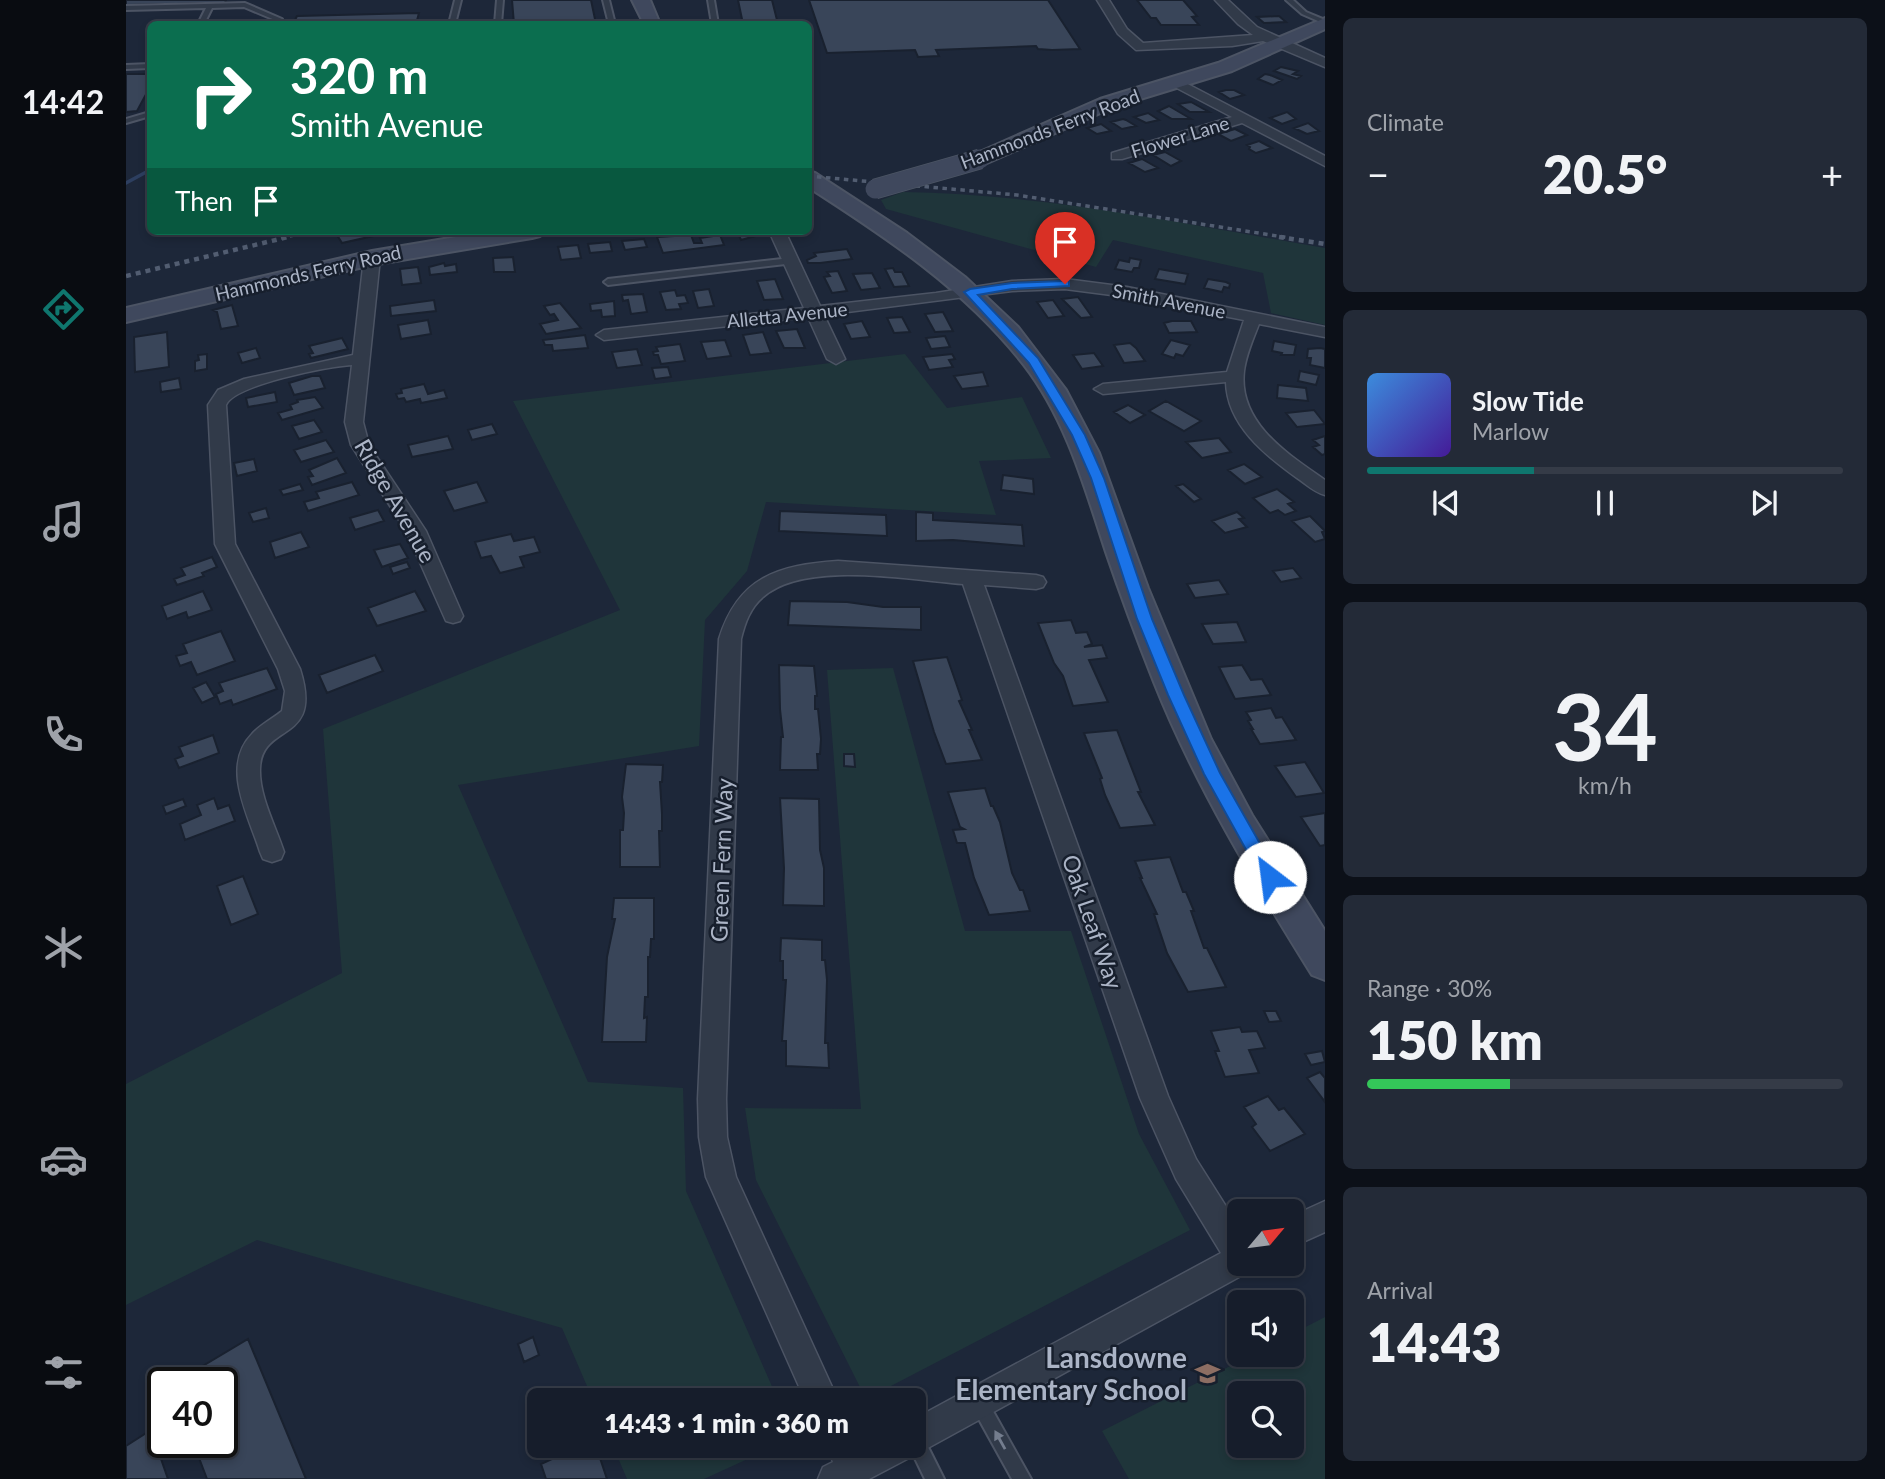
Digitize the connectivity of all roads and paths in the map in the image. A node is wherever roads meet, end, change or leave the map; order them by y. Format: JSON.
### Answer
{"nodes":[{"id":1,"x":458,"y":0,"type":"edge"},
{"id":2,"x":500,"y":0,"type":"edge"},
{"id":3,"x":606,"y":0,"type":"edge"},
{"id":4,"x":641,"y":0,"type":"edge"},
{"id":5,"x":711,"y":0,"type":"edge"},
{"id":6,"x":1103,"y":0,"type":"edge"},
{"id":7,"x":1222,"y":0,"type":"edge"},
{"id":8,"x":1289,"y":0,"type":"edge"},
{"id":9,"x":210,"y":6,"type":"junction"},
{"id":10,"x":126,"y":8,"type":"edge"},
{"id":11,"x":651,"y":14,"type":"edge"},
{"id":12,"x":202,"y":21,"type":"edge"},
{"id":13,"x":278,"y":21,"type":"edge"},
{"id":14,"x":453,"y":21,"type":"edge"},
{"id":15,"x":498,"y":21,"type":"edge"},
{"id":16,"x":611,"y":21,"type":"edge"},
{"id":17,"x":714,"y":21,"type":"edge"},
{"id":18,"x":1325,"y":22,"type":"edge"},
{"id":19,"x":1263,"y":37,"type":"junction"},
{"id":20,"x":1283,"y":43,"type":"junction"},
{"id":21,"x":1325,"y":63,"type":"edge"},
{"id":22,"x":126,"y":66,"type":"edge"},
{"id":23,"x":147,"y":66,"type":"edge"},
{"id":24,"x":1178,"y":83,"type":"junction"},
{"id":25,"x":147,"y":115,"type":"edge"},
{"id":26,"x":1244,"y":118,"type":"junction"},
{"id":27,"x":126,"y":121,"type":"edge"},
{"id":28,"x":1117,"y":156,"type":"dead end"},
{"id":29,"x":1325,"y":162,"type":"edge"},
{"id":30,"x":819,"y":190,"type":"edge"},
{"id":31,"x":508,"y":235,"type":"edge"},
{"id":32,"x":779,"y":235,"type":"edge"},
{"id":33,"x":372,"y":258,"type":"junction"},
{"id":34,"x":791,"y":261,"type":"junction"},
{"id":35,"x":608,"y":282,"type":"dead end"},
{"id":36,"x":970,"y":292,"type":"junction"},
{"id":37,"x":814,"y":312,"type":"junction"},
{"id":38,"x":126,"y":315,"type":"edge"},
{"id":39,"x":1253,"y":317,"type":"junction"},
{"id":40,"x":1325,"y":332,"type":"edge"},
{"id":41,"x":604,"y":335,"type":"dead end"},
{"id":42,"x":836,"y":359,"type":"dead end"},
{"id":43,"x":360,"y":360,"type":"junction"},
{"id":44,"x":1234,"y":376,"type":"junction"},
{"id":45,"x":1103,"y":389,"type":"dead end"},
{"id":46,"x":1325,"y":489,"type":"edge"},
{"id":47,"x":971,"y":577,"type":"junction"},
{"id":48,"x":1036,"y":582,"type":"dead end"},
{"id":49,"x":453,"y":615,"type":"dead end"},
{"id":50,"x":272,"y":852,"type":"dead end"},
{"id":51,"x":1325,"y":963,"type":"edge"},
{"id":52,"x":1325,"y":1216,"type":"edge"},
{"id":53,"x":1304,"y":1226,"type":"edge"},
{"id":54,"x":1227,"y":1238,"type":"edge"},
{"id":55,"x":1227,"y":1265,"type":"edge"},
{"id":56,"x":816,"y":1388,"type":"edge"},
{"id":57,"x":978,"y":1402,"type":"junction"},
{"id":58,"x":926,"y":1430,"type":"edge"},
{"id":59,"x":862,"y":1458,"type":"edge"},
{"id":60,"x":925,"y":1458,"type":"edge"},
{"id":61,"x":844,"y":1464,"type":"edge"},
{"id":62,"x":935,"y":1479,"type":"edge"},
{"id":63,"x":1022,"y":1479,"type":"edge"}],
"edges":[{"from":1,"to":14,"type":"lane"},
{"from":2,"to":15,"type":"lane"},
{"from":3,"to":16,"type":"lane"},
{"from":4,"to":11,"type":"street"},
{"from":5,"to":17,"type":"lane"},
{"from":6,"to":19,"type":"street"},
{"from":7,"to":19,"type":"street"},
{"from":8,"to":18,"type":"lane"},
{"from":9,"to":10,"type":"lane"},
{"from":9,"to":12,"type":"lane"},
{"from":9,"to":13,"type":"lane"},
{"from":18,"to":20,"type":"street","name":"Hammonds Ferry Road"},
{"from":19,"to":20,"type":"street"},
{"from":20,"to":21,"type":"street"},
{"from":20,"to":24,"type":"street","name":"Hammonds Ferry Road"},
{"from":22,"to":23,"type":"lane"},
{"from":24,"to":26,"type":"street"},
{"from":24,"to":30,"type":"street","name":"Hammonds Ferry Road","bridge":true},
{"from":25,"to":27,"type":"lane"},
{"from":26,"to":28,"type":"street","name":"Flower Lane"},
{"from":26,"to":29,"type":"street"},
{"from":30,"to":36,"type":"street"},
{"from":31,"to":33,"type":"street","name":"Hammonds Ferry Road"},
{"from":32,"to":34,"type":"street"},
{"from":33,"to":38,"type":"street","name":"Hammonds Ferry Road"},
{"from":33,"to":43,"type":"street","name":"Ridge Avenue"},
{"from":34,"to":35,"type":"lane"},
{"from":34,"to":37,"type":"street"},
{"from":36,"to":37,"type":"street","name":"Alletta Avenue"},
{"from":36,"to":39,"type":"street","name":"Smith Avenue"},
{"from":36,"to":51,"type":"street"},
{"from":37,"to":41,"type":"street","name":"Alletta Avenue"},
{"from":37,"to":42,"type":"street"},
{"from":39,"to":40,"type":"street","name":"Smith Avenue"},
{"from":39,"to":44,"type":"street"},
{"from":43,"to":49,"type":"street","name":"Ridge Avenue"},
{"from":43,"to":50,"type":"street"},
{"from":44,"to":45,"type":"street"},
{"from":44,"to":46,"type":"street"},
{"from":47,"to":48,"type":"street","name":"Green Fern Way"},
{"from":47,"to":54,"type":"street","name":"Oak Leaf Way"},
{"from":47,"to":56,"type":"street","name":"Green Fern Way"},
{"from":52,"to":53,"type":"street"},
{"from":55,"to":57,"type":"street"},
{"from":57,"to":58,"type":"street"},
{"from":63,"to":57,"type":"lane","one_way":true},
{"from":59,"to":61,"type":"street"},
{"from":60,"to":62,"type":"lane"}]}
